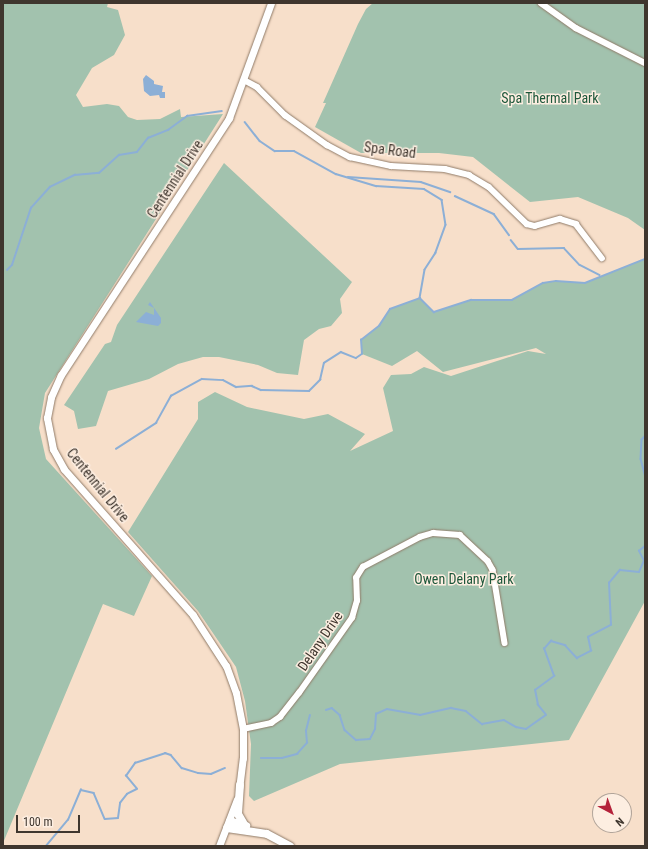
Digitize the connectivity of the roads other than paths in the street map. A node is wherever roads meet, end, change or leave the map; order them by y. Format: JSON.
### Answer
{"nodes":[{"id":1,"x":271,"y":3,"type":"edge"},
{"id":2,"x":542,"y":3,"type":"edge"},
{"id":3,"x":645,"y":63,"type":"edge"},
{"id":4,"x":244,"y":80,"type":"junction"},
{"id":5,"x":602,"y":258,"type":"dead end"},
{"id":6,"x":505,"y":643,"type":"dead end"},
{"id":7,"x":243,"y":729,"type":"junction"},
{"id":8,"x":240,"y":784,"type":"junction"},
{"id":9,"x":229,"y":825,"type":"junction"},
{"id":10,"x":245,"y":826,"type":"junction"},
{"id":11,"x":254,"y":831,"type":"junction"},
{"id":12,"x":219,"y":846,"type":"edge"},
{"id":13,"x":290,"y":846,"type":"edge"}],
"edges":[{"from":1,"to":4,"type":"main road"},
{"from":2,"to":3,"type":"street"},
{"from":4,"to":5,"type":"street","name":"Spa Road"},
{"from":4,"to":7,"type":"main road","name":"Centennial Drive"},
{"from":6,"to":7,"type":"street","name":"Delany Drive"},
{"from":7,"to":8,"type":"main road","name":"Centennial Drive"},
{"from":8,"to":9,"type":"main road","name":"Centennial Drive"},
{"from":8,"to":10,"type":"highway"},
{"from":9,"to":10,"type":"highway"},
{"from":9,"to":11,"type":"highway"},
{"from":9,"to":12,"type":"main road","name":"Centennial Drive"},
{"from":10,"to":11,"type":"highway"},
{"from":11,"to":13,"type":"highway"}]}
